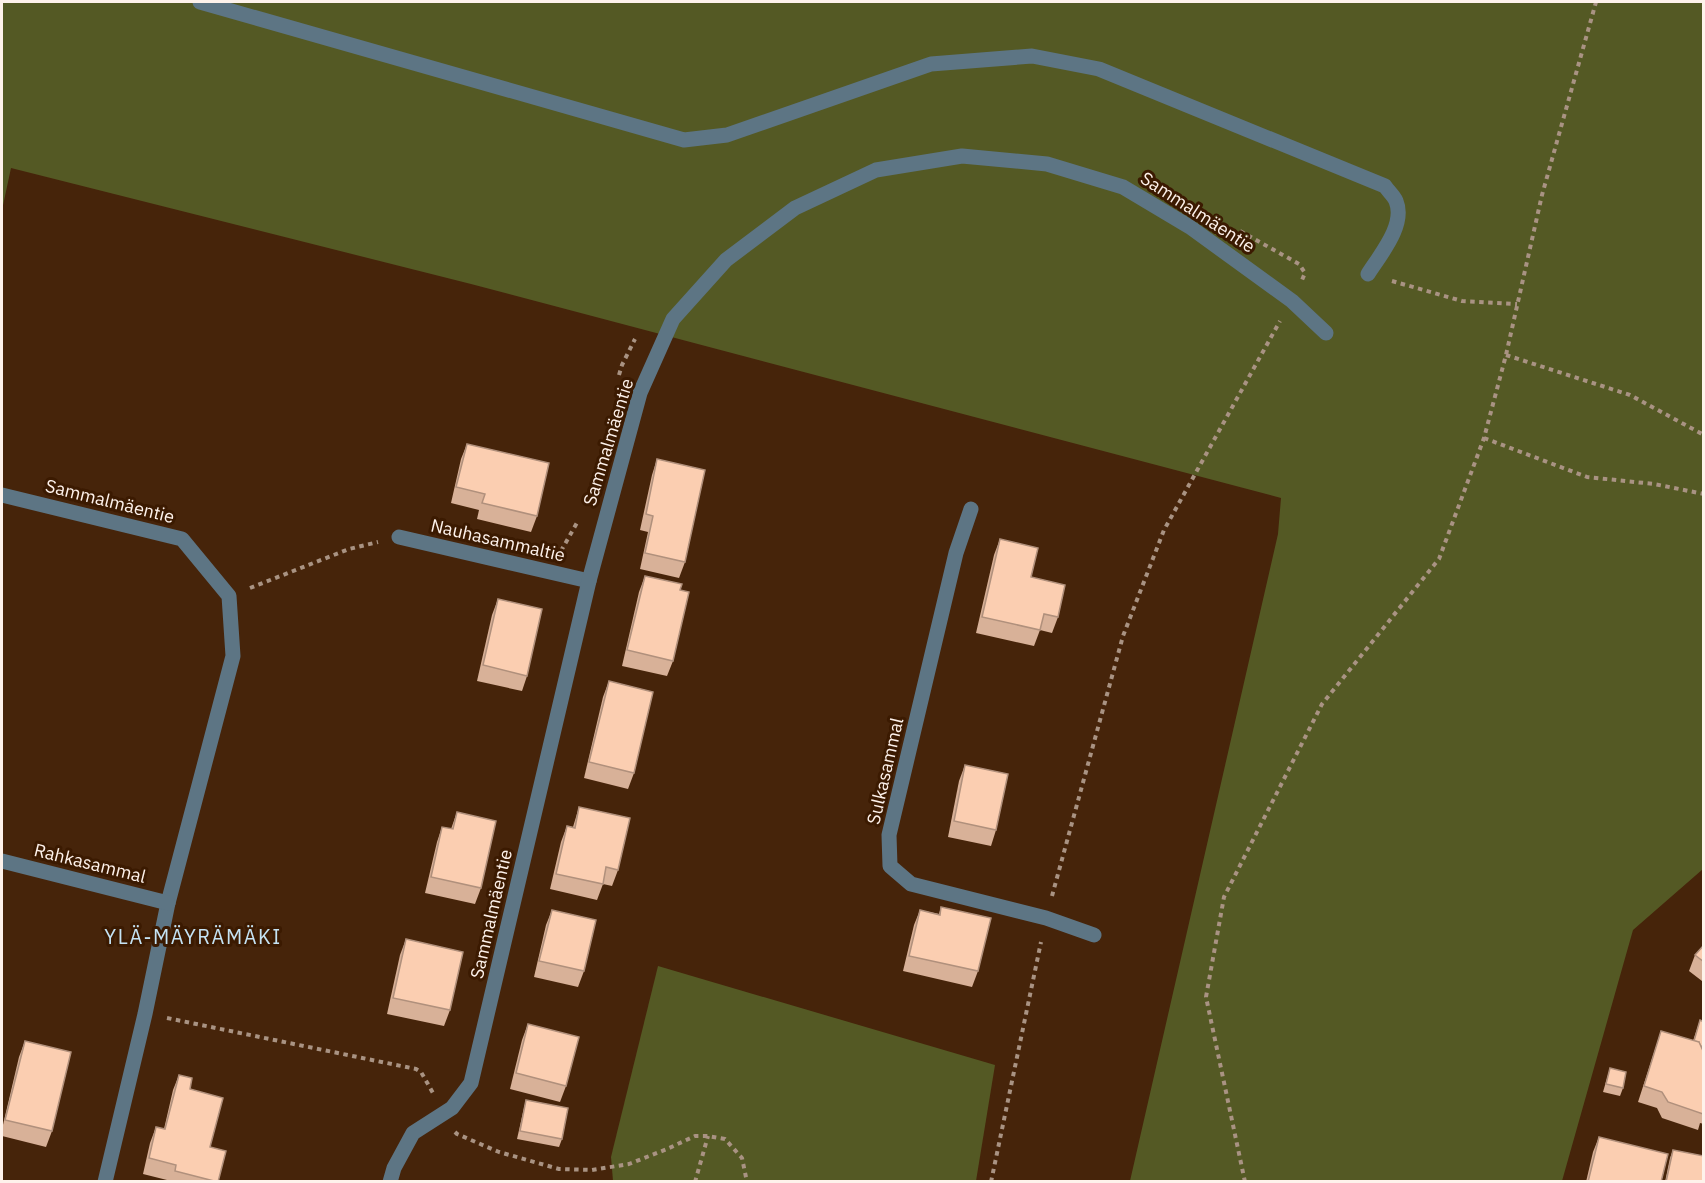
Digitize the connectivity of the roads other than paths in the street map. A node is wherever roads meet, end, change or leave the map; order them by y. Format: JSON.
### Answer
{"nodes":[{"id":1,"x":200,"y":2,"type":"edge"},
{"id":2,"x":1368,"y":274,"type":"road end"},
{"id":3,"x":1326,"y":333,"type":"dead end"},
{"id":4,"x":2,"y":495,"type":"edge"},
{"id":5,"x":971,"y":509,"type":"dead end"},
{"id":6,"x":399,"y":537,"type":"road end"},
{"id":7,"x":589,"y":581,"type":"junction"},
{"id":8,"x":2,"y":861,"type":"edge"},
{"id":9,"x":168,"y":903,"type":"junction"},
{"id":10,"x":1094,"y":935,"type":"dead end"},
{"id":11,"x":105,"y":1182,"type":"edge"},
{"id":12,"x":390,"y":1182,"type":"edge"}],
"edges":[{"from":1,"to":2,"type":"street"},
{"from":3,"to":7,"type":"street","name":"Sammalmäentie"},
{"from":4,"to":9,"type":"street","name":"Sammalmäentie"},
{"from":5,"to":10,"type":"street","name":"Sulkasammal"},
{"from":6,"to":7,"type":"street","name":"Nauhasammaltie"},
{"from":7,"to":12,"type":"street","name":"Sammalmäentie"},
{"from":8,"to":9,"type":"street","name":"Rahkasammal"},
{"from":9,"to":11,"type":"street"}]}
